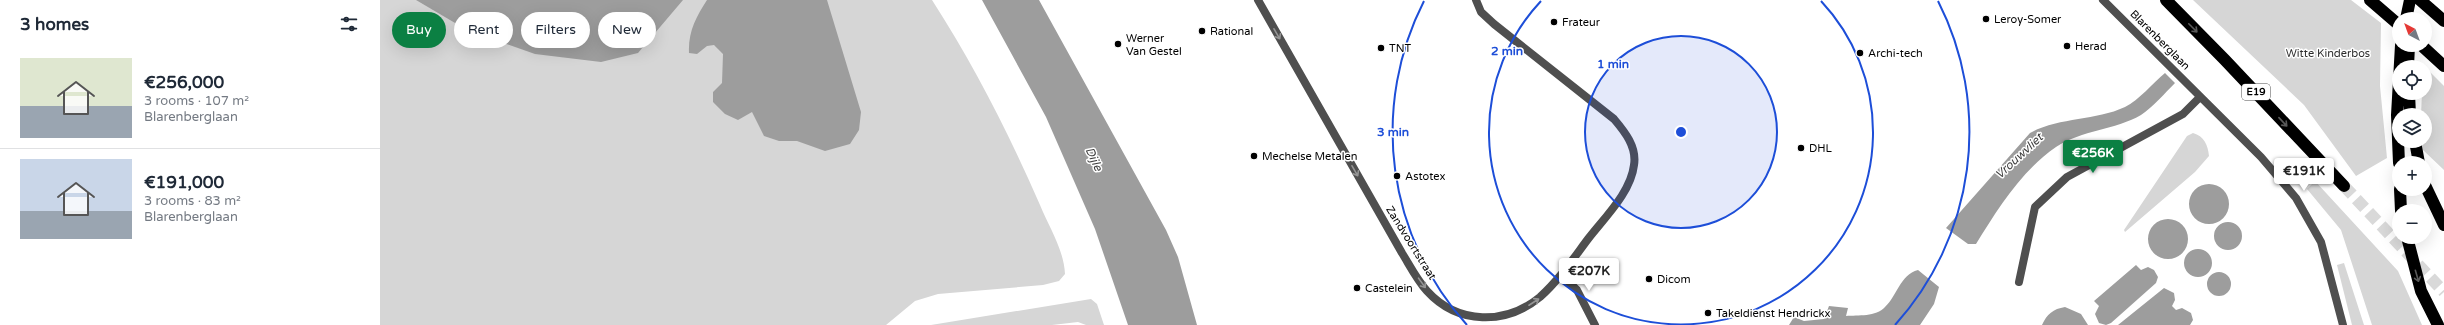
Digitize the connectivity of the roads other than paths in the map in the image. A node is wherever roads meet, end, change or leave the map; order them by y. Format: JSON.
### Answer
{"nodes":[{"id":1,"x":1258,"y":0,"type":"edge"},
{"id":2,"x":1476,"y":0,"type":"edge"},
{"id":3,"x":2103,"y":0,"type":"edge"},
{"id":4,"x":2166,"y":0,"type":"edge"},
{"id":5,"x":2370,"y":0,"type":"edge"},
{"id":6,"x":2411,"y":0,"type":"edge"},
{"id":7,"x":2420,"y":0,"type":"edge"},
{"id":8,"x":2408,"y":12,"type":"edge"},
{"id":9,"x":2410,"y":12,"type":"edge"},
{"id":10,"x":2392,"y":19,"type":"edge"},
{"id":11,"x":2444,"y":21,"type":"edge"},
{"id":12,"x":2401,"y":52,"type":"edge"},
{"id":13,"x":2429,"y":52,"type":"edge"},
{"id":14,"x":2444,"y":66,"type":"edge"},
{"id":15,"x":2200,"y":97,"type":"junction"},
{"id":16,"x":2399,"y":156,"type":"edge"},
{"id":17,"x":2344,"y":186,"type":"tunnel mouth"},
{"id":18,"x":2430,"y":196,"type":"edge"},
{"id":19,"x":2444,"y":225,"type":"edge"},
{"id":20,"x":2409,"y":244,"type":"edge"},
{"id":21,"x":1561,"y":275,"type":"junction"},
{"id":22,"x":2019,"y":282,"type":"dead end"},
{"id":23,"x":1477,"y":323,"type":"edge"},
{"id":24,"x":1595,"y":325,"type":"edge"},
{"id":25,"x":2343,"y":325,"type":"edge"},
{"id":26,"x":2438,"y":325,"type":"edge"}],
"edges":[{"from":1,"to":23,"type":"street","name":"Zandvoortstraat","one_way":true},
{"from":2,"to":21,"type":"street","name":"Zandvoortstraat"},
{"from":3,"to":15,"type":"street","name":"Blarenberglaan"},
{"from":4,"to":17,"type":"highway","number":"E19","one_way":true},
{"from":5,"to":10,"type":"highway"},
{"from":6,"to":8,"type":"highway"},
{"from":6,"to":9,"type":"highway"},
{"from":7,"to":11,"type":"highway"},
{"from":12,"to":16,"type":"highway"},
{"from":13,"to":14,"type":"highway"},
{"from":15,"to":22,"type":"street"},
{"from":15,"to":25,"type":"street","name":"Blarenberglaan"},
{"from":18,"to":19,"type":"highway"},
{"from":20,"to":26,"type":"highway","one_way":true},
{"from":23,"to":21,"type":"street","name":"Zandvoortstraat","one_way":true},
{"from":21,"to":24,"type":"street"}]}
